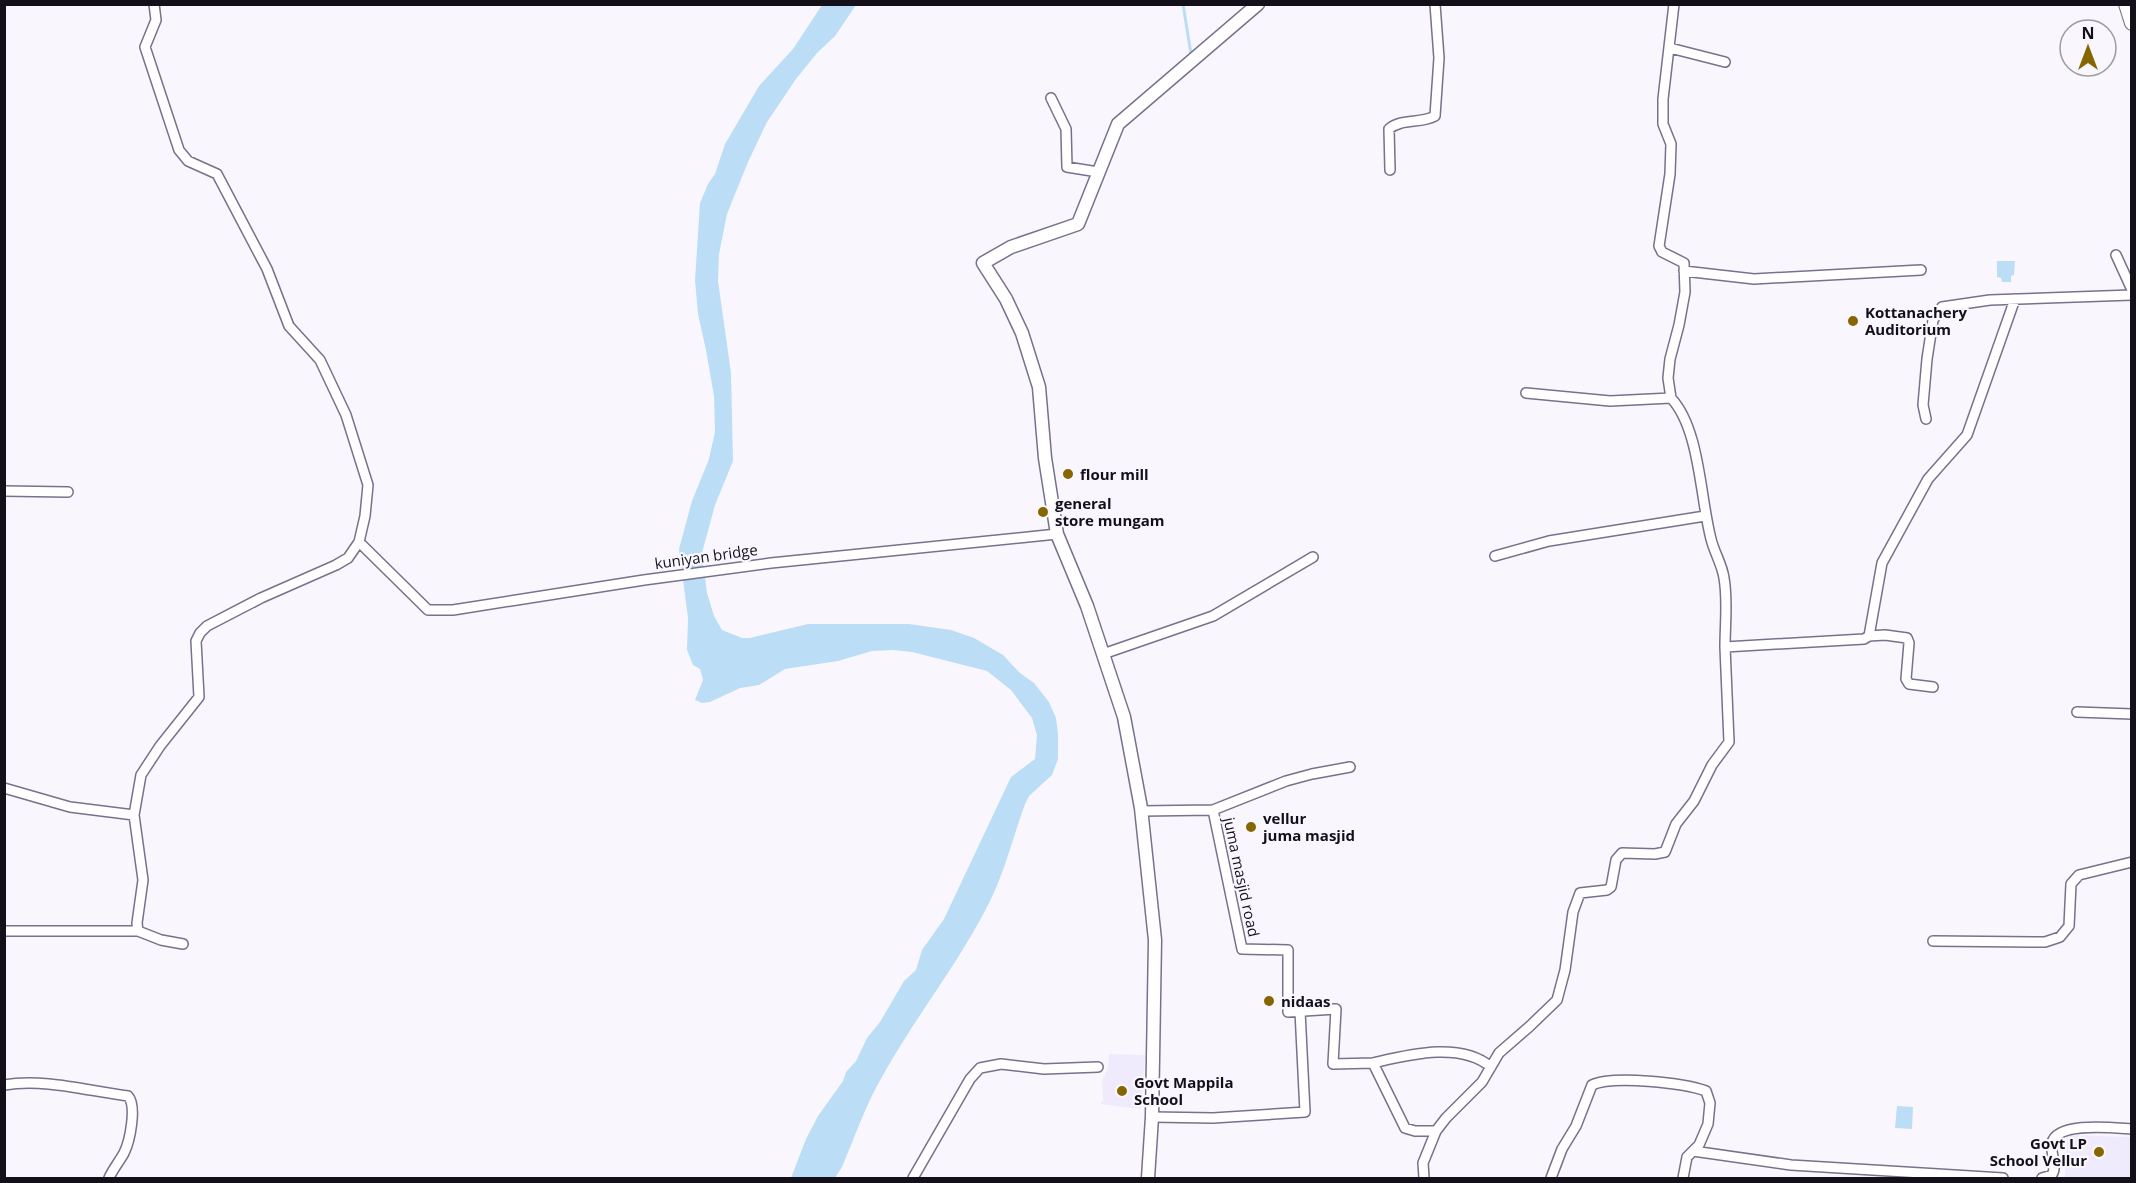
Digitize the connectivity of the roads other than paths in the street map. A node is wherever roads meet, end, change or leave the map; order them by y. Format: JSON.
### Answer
{"nodes":[{"id":1,"x":153,"y":4,"type":"edge"},
{"id":2,"x":1258,"y":4,"type":"edge"},
{"id":3,"x":1435,"y":4,"type":"edge"},
{"id":4,"x":1674,"y":4,"type":"edge"},
{"id":5,"x":1670,"y":48,"type":"junction"},
{"id":6,"x":1725,"y":62,"type":"dead end"},
{"id":7,"x":1052,"y":98,"type":"dead end"},
{"id":8,"x":1390,"y":170,"type":"dead end"},
{"id":9,"x":1098,"y":172,"type":"junction"},
{"id":10,"x":2116,"y":255,"type":"dead end"},
{"id":11,"x":1921,"y":270,"type":"dead end"},
{"id":12,"x":1684,"y":271,"type":"junction"},
{"id":13,"x":2132,"y":290,"type":"edge"},
{"id":14,"x":2132,"y":296,"type":"edge"},
{"id":15,"x":2015,"y":300,"type":"junction"},
{"id":16,"x":1526,"y":393,"type":"dead end"},
{"id":17,"x":1671,"y":398,"type":"junction"},
{"id":18,"x":1926,"y":419,"type":"dead end"},
{"id":19,"x":4,"y":491,"type":"edge"},
{"id":20,"x":68,"y":492,"type":"dead end"},
{"id":21,"x":1705,"y":516,"type":"junction"},
{"id":22,"x":1056,"y":534,"type":"junction"},
{"id":23,"x":359,"y":542,"type":"junction"},
{"id":24,"x":1495,"y":556,"type":"dead end"},
{"id":25,"x":1313,"y":557,"type":"dead end"},
{"id":26,"x":1869,"y":636,"type":"junction"},
{"id":27,"x":1725,"y":647,"type":"junction"},
{"id":28,"x":1103,"y":654,"type":"junction"},
{"id":29,"x":1933,"y":687,"type":"dead end"},
{"id":30,"x":2077,"y":712,"type":"dead end"},
{"id":31,"x":2132,"y":714,"type":"edge"},
{"id":32,"x":1350,"y":767,"type":"dead end"},
{"id":33,"x":4,"y":788,"type":"edge"},
{"id":34,"x":1214,"y":810,"type":"junction"},
{"id":35,"x":1142,"y":811,"type":"junction"},
{"id":36,"x":134,"y":815,"type":"junction"},
{"id":37,"x":2132,"y":862,"type":"edge"},
{"id":38,"x":4,"y":931,"type":"edge"},
{"id":39,"x":138,"y":931,"type":"junction"},
{"id":40,"x":1933,"y":940,"type":"dead end"},
{"id":41,"x":183,"y":944,"type":"dead end"},
{"id":42,"x":1300,"y":1011,"type":"junction"},
{"id":43,"x":1373,"y":1063,"type":"junction"},
{"id":44,"x":1098,"y":1067,"type":"dead end"},
{"id":45,"x":1491,"y":1067,"type":"junction"},
{"id":46,"x":4,"y":1085,"type":"edge"},
{"id":47,"x":1152,"y":1117,"type":"junction"},
{"id":48,"x":2132,"y":1129,"type":"edge"},
{"id":49,"x":1436,"y":1131,"type":"junction"},
{"id":50,"x":1693,"y":1151,"type":"junction"},
{"id":51,"x":109,"y":1179,"type":"edge"},
{"id":52,"x":913,"y":1179,"type":"edge"},
{"id":53,"x":1148,"y":1179,"type":"edge"},
{"id":54,"x":1424,"y":1179,"type":"edge"},
{"id":55,"x":1551,"y":1179,"type":"edge"},
{"id":56,"x":1683,"y":1179,"type":"edge"},
{"id":57,"x":2003,"y":1179,"type":"edge"},
{"id":58,"x":2042,"y":1179,"type":"edge"}],
"edges":[{"from":1,"to":23,"type":"street"},
{"from":2,"to":9,"type":"main road"},
{"from":3,"to":8,"type":"street"},
{"from":4,"to":5,"type":"street"},
{"from":5,"to":6,"type":"street"},
{"from":5,"to":12,"type":"street"},
{"from":7,"to":9,"type":"street"},
{"from":9,"to":22,"type":"main road"},
{"from":10,"to":13,"type":"street"},
{"from":11,"to":12,"type":"street"},
{"from":12,"to":17,"type":"street"},
{"from":14,"to":15,"type":"street"},
{"from":15,"to":18,"type":"street"},
{"from":15,"to":26,"type":"street"},
{"from":16,"to":17,"type":"street"},
{"from":17,"to":21,"type":"street"},
{"from":19,"to":20,"type":"street"},
{"from":21,"to":24,"type":"street"},
{"from":21,"to":27,"type":"street"},
{"from":22,"to":23,"type":"street","name":"kuniyan bridge"},
{"from":22,"to":28,"type":"main road"},
{"from":23,"to":36,"type":"street"},
{"from":25,"to":28,"type":"street"},
{"from":26,"to":27,"type":"street"},
{"from":26,"to":29,"type":"street"},
{"from":27,"to":45,"type":"street"},
{"from":28,"to":35,"type":"main road"},
{"from":30,"to":31,"type":"street"},
{"from":32,"to":34,"type":"street"},
{"from":33,"to":36,"type":"street"},
{"from":34,"to":35,"type":"street","name":"juma masjid road"},
{"from":34,"to":42,"type":"street","name":"juma masjid road"},
{"from":35,"to":47,"type":"main road"},
{"from":36,"to":39,"type":"street"},
{"from":37,"to":40,"type":"street"},
{"from":38,"to":39,"type":"street"},
{"from":39,"to":41,"type":"street"},
{"from":42,"to":43,"type":"street"},
{"from":42,"to":47,"type":"street"},
{"from":43,"to":45,"type":"street"},
{"from":43,"to":49,"type":"street"},
{"from":44,"to":52,"type":"street"},
{"from":45,"to":49,"type":"street"},
{"from":46,"to":51,"type":"street"},
{"from":47,"to":53,"type":"main road"},
{"from":48,"to":58,"type":"street"},
{"from":49,"to":54,"type":"street"},
{"from":50,"to":55,"type":"street"},
{"from":50,"to":56,"type":"street"},
{"from":50,"to":57,"type":"street"}]}
